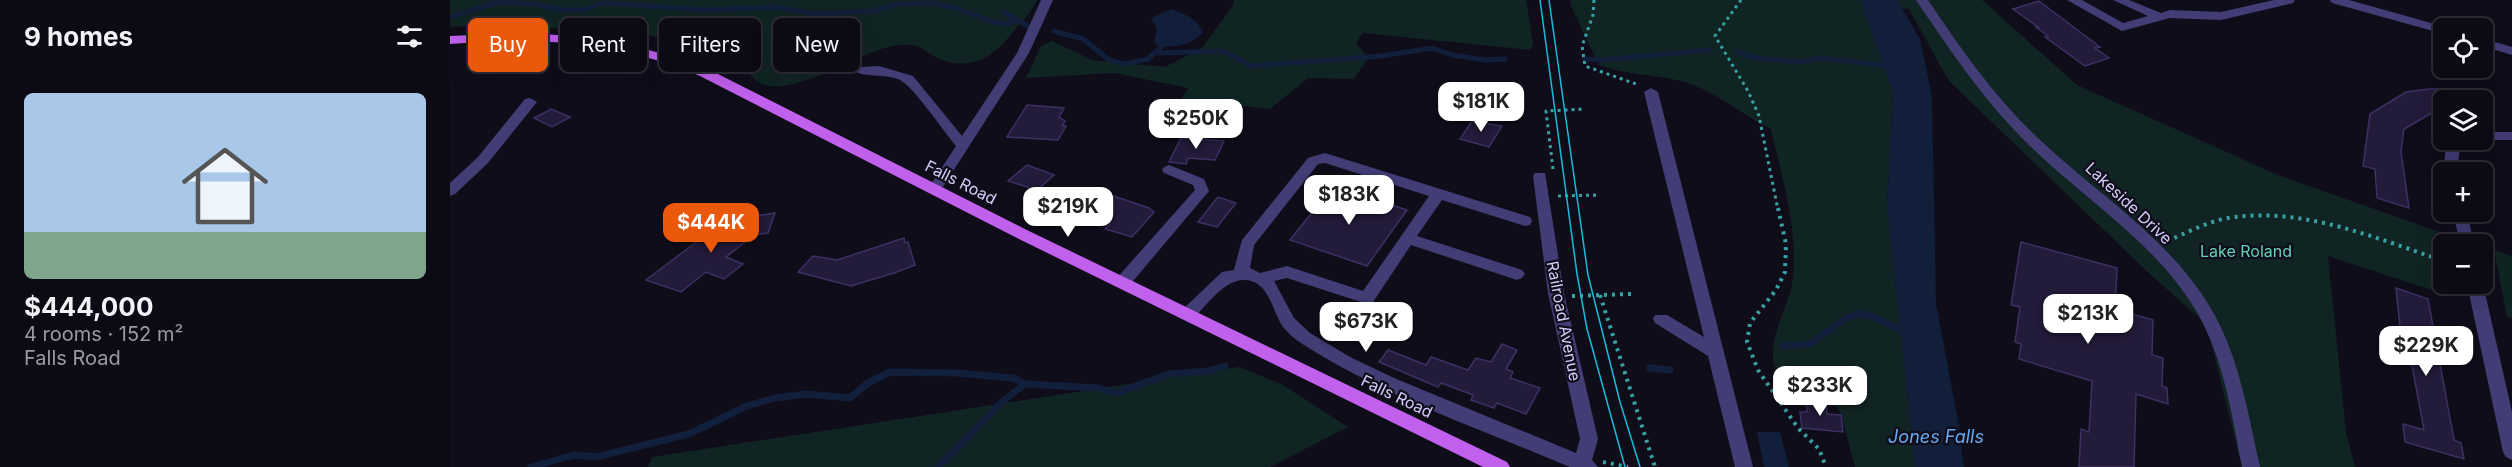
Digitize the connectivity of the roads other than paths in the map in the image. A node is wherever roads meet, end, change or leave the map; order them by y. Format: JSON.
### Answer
{"nodes":[{"id":1,"x":1047,"y":0,"type":"edge"},
{"id":2,"x":1922,"y":0,"type":"edge"},
{"id":3,"x":2073,"y":0,"type":"edge"},
{"id":4,"x":2119,"y":0,"type":"edge"},
{"id":5,"x":2289,"y":0,"type":"edge"},
{"id":6,"x":2336,"y":0,"type":"edge"},
{"id":7,"x":2161,"y":17,"type":"junction"},
{"id":8,"x":2433,"y":27,"type":"edge"},
{"id":9,"x":450,"y":40,"type":"edge"},
{"id":10,"x":2493,"y":45,"type":"edge"},
{"id":11,"x":2512,"y":51,"type":"edge"},
{"id":12,"x":861,"y":71,"type":"dead end"},
{"id":13,"x":1651,"y":92,"type":"dead end"},
{"id":14,"x":530,"y":102,"type":"dead end"},
{"id":15,"x":2493,"y":136,"type":"edge"},
{"id":16,"x":2512,"y":136,"type":"edge"},
{"id":17,"x":963,"y":147,"type":"junction"},
{"id":18,"x":1169,"y":170,"type":"dead end"},
{"id":19,"x":1547,"y":176,"type":"road end"},
{"id":20,"x":934,"y":190,"type":"junction"},
{"id":21,"x":450,"y":191,"type":"edge"},
{"id":22,"x":1438,"y":194,"type":"junction"},
{"id":23,"x":1525,"y":221,"type":"dead end"},
{"id":24,"x":1408,"y":238,"type":"junction"},
{"id":25,"x":1240,"y":273,"type":"junction"},
{"id":26,"x":1517,"y":274,"type":"dead end"},
{"id":27,"x":1261,"y":278,"type":"junction"},
{"id":28,"x":1122,"y":283,"type":"junction"},
{"id":29,"x":2477,"y":294,"type":"edge"},
{"id":30,"x":1187,"y":315,"type":"junction"},
{"id":31,"x":1661,"y":319,"type":"dead end"},
{"id":32,"x":1717,"y":353,"type":"junction"},
{"id":33,"x":2512,"y":452,"type":"edge"},
{"id":34,"x":1493,"y":464,"type":"edge"},
{"id":35,"x":1584,"y":466,"type":"edge"},
{"id":36,"x":1744,"y":467,"type":"edge"},
{"id":37,"x":2251,"y":467,"type":"edge"}],
"edges":[{"from":1,"to":17,"type":"street"},
{"from":2,"to":37,"type":"street","name":"Lakeside Drive"},
{"from":3,"to":7,"type":"street"},
{"from":4,"to":7,"type":"street"},
{"from":5,"to":7,"type":"street"},
{"from":6,"to":8,"type":"street"},
{"from":9,"to":20,"type":"main road","name":"Falls Road"},
{"from":10,"to":11,"type":"street"},
{"from":12,"to":17,"type":"street"},
{"from":13,"to":32,"type":"street"},
{"from":14,"to":21,"type":"street"},
{"from":15,"to":16,"type":"street"},
{"from":17,"to":20,"type":"street"},
{"from":18,"to":28,"type":"street"},
{"from":19,"to":35,"type":"street","name":"Railroad Avenue"},
{"from":20,"to":28,"type":"main road","name":"Falls Road"},
{"from":22,"to":23,"type":"street"},
{"from":22,"to":24,"type":"street"},
{"from":22,"to":25,"type":"street"},
{"from":24,"to":26,"type":"street"},
{"from":24,"to":27,"type":"street"},
{"from":25,"to":27,"type":"street"},
{"from":25,"to":30,"type":"street"},
{"from":27,"to":35,"type":"street"},
{"from":28,"to":30,"type":"main road","name":"Falls Road"},
{"from":29,"to":33,"type":"street"},
{"from":30,"to":34,"type":"main road","name":"Falls Road"},
{"from":31,"to":32,"type":"street"},
{"from":32,"to":36,"type":"street"}]}
